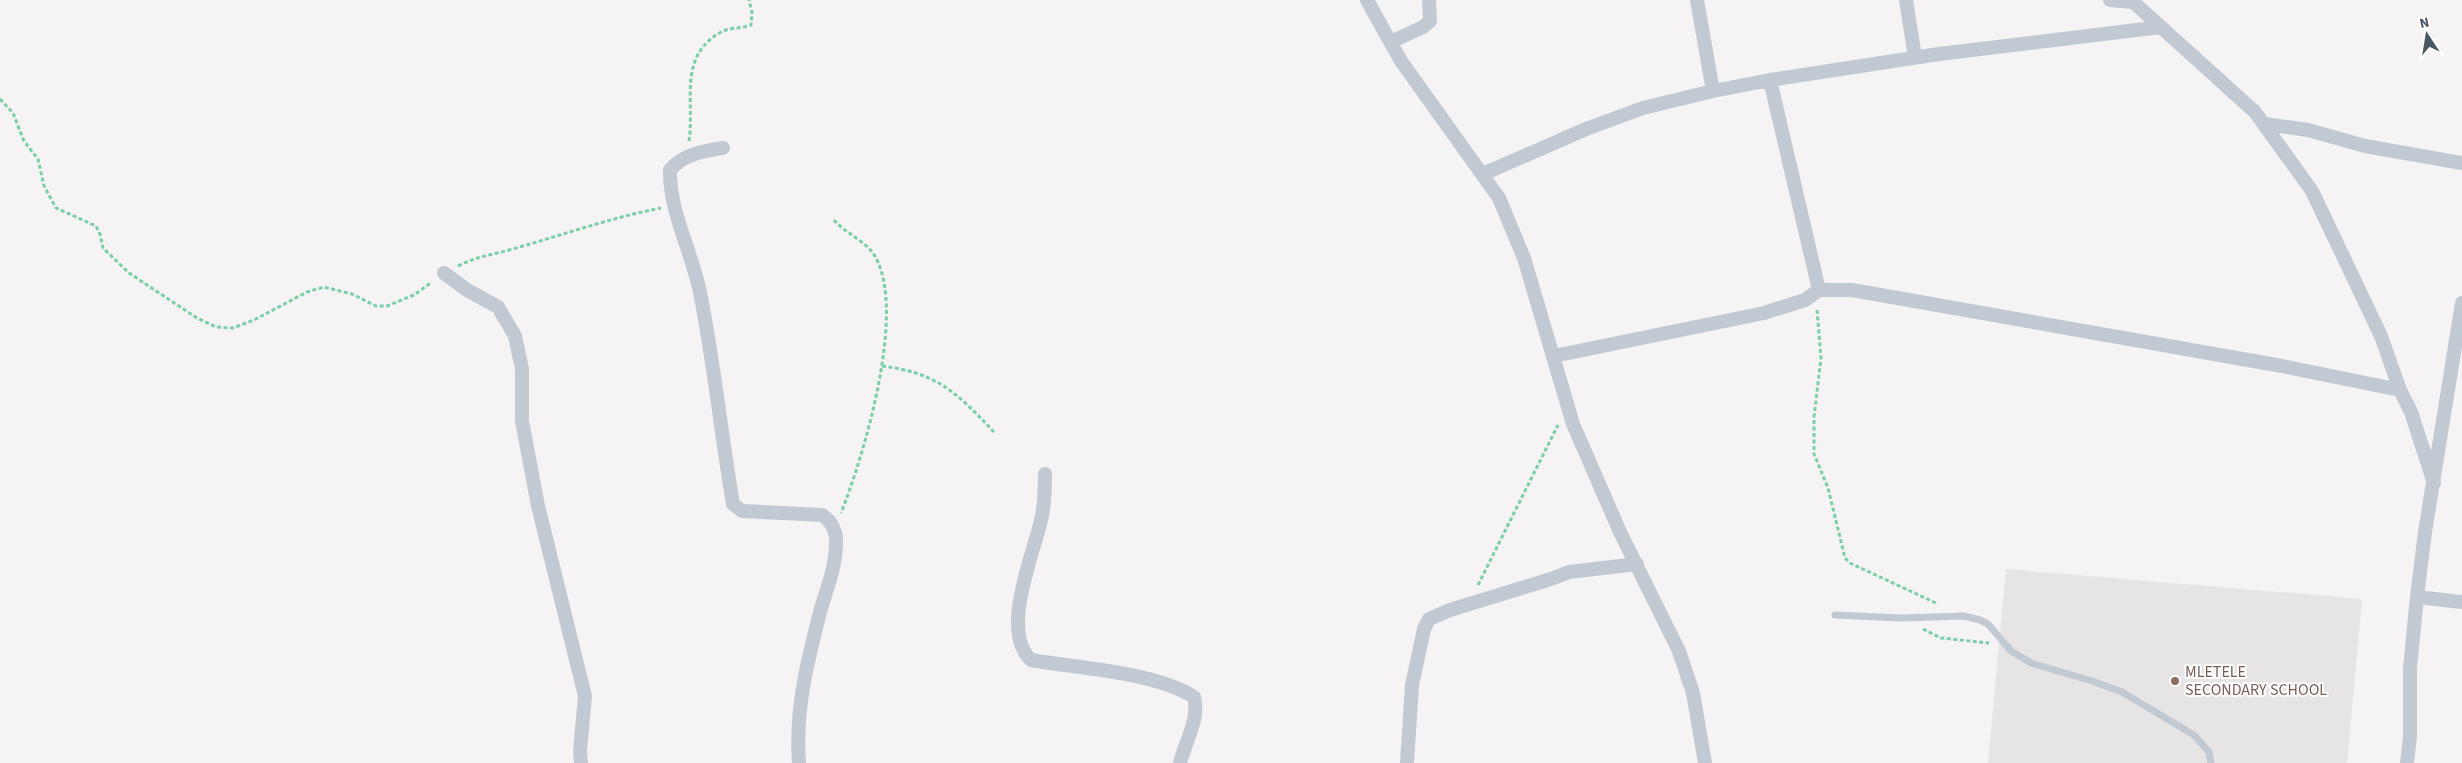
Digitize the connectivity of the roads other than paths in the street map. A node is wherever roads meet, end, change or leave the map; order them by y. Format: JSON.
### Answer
{"nodes":[{"id":1,"x":1367,"y":0,"type":"edge"},
{"id":2,"x":1429,"y":0,"type":"edge"},
{"id":3,"x":1697,"y":0,"type":"edge"},
{"id":4,"x":1906,"y":0,"type":"edge"},
{"id":5,"x":2110,"y":0,"type":"edge"},
{"id":6,"x":2131,"y":1,"type":"edge"},
{"id":7,"x":2161,"y":27,"type":"junction"},
{"id":8,"x":1391,"y":42,"type":"junction"},
{"id":9,"x":1916,"y":57,"type":"junction"},
{"id":10,"x":1770,"y":80,"type":"junction"},
{"id":11,"x":1713,"y":91,"type":"junction"},
{"id":12,"x":2265,"y":124,"type":"junction"},
{"id":13,"x":723,"y":148,"type":"dead end"},
{"id":14,"x":2462,"y":163,"type":"edge"},
{"id":15,"x":1483,"y":174,"type":"junction"},
{"id":16,"x":444,"y":274,"type":"road end"},
{"id":17,"x":1816,"y":292,"type":"junction"},
{"id":18,"x":2462,"y":303,"type":"edge"},
{"id":19,"x":1554,"y":356,"type":"junction"},
{"id":20,"x":2400,"y":390,"type":"junction"},
{"id":21,"x":1045,"y":474,"type":"dead end"},
{"id":22,"x":2434,"y":483,"type":"junction"},
{"id":23,"x":1637,"y":564,"type":"junction"},
{"id":24,"x":2418,"y":598,"type":"junction"},
{"id":25,"x":2462,"y":602,"type":"edge"},
{"id":26,"x":1834,"y":615,"type":"dead end"},
{"id":27,"x":581,"y":763,"type":"edge"},
{"id":28,"x":798,"y":763,"type":"edge"},
{"id":29,"x":1180,"y":763,"type":"edge"},
{"id":30,"x":1407,"y":763,"type":"edge"},
{"id":31,"x":1705,"y":763,"type":"edge"},
{"id":32,"x":2211,"y":763,"type":"edge"},
{"id":33,"x":2407,"y":763,"type":"edge"}],
"edges":[{"from":1,"to":8,"type":"street"},
{"from":2,"to":8,"type":"street"},
{"from":3,"to":11,"type":"street"},
{"from":4,"to":9,"type":"street"},
{"from":5,"to":6,"type":"street"},
{"from":6,"to":7,"type":"street"},
{"from":7,"to":9,"type":"street"},
{"from":7,"to":12,"type":"street"},
{"from":8,"to":15,"type":"street"},
{"from":9,"to":10,"type":"street"},
{"from":10,"to":11,"type":"street"},
{"from":10,"to":17,"type":"street"},
{"from":11,"to":15,"type":"street"},
{"from":12,"to":14,"type":"street"},
{"from":12,"to":20,"type":"street"},
{"from":13,"to":28,"type":"street"},
{"from":15,"to":19,"type":"street"},
{"from":16,"to":27,"type":"street"},
{"from":17,"to":19,"type":"street"},
{"from":17,"to":20,"type":"street"},
{"from":18,"to":22,"type":"street"},
{"from":19,"to":23,"type":"street"},
{"from":20,"to":22,"type":"street"},
{"from":21,"to":29,"type":"street"},
{"from":22,"to":24,"type":"street"},
{"from":23,"to":30,"type":"street"},
{"from":23,"to":31,"type":"street"},
{"from":24,"to":25,"type":"street"},
{"from":24,"to":33,"type":"street"},
{"from":26,"to":32,"type":"lane"}]}
